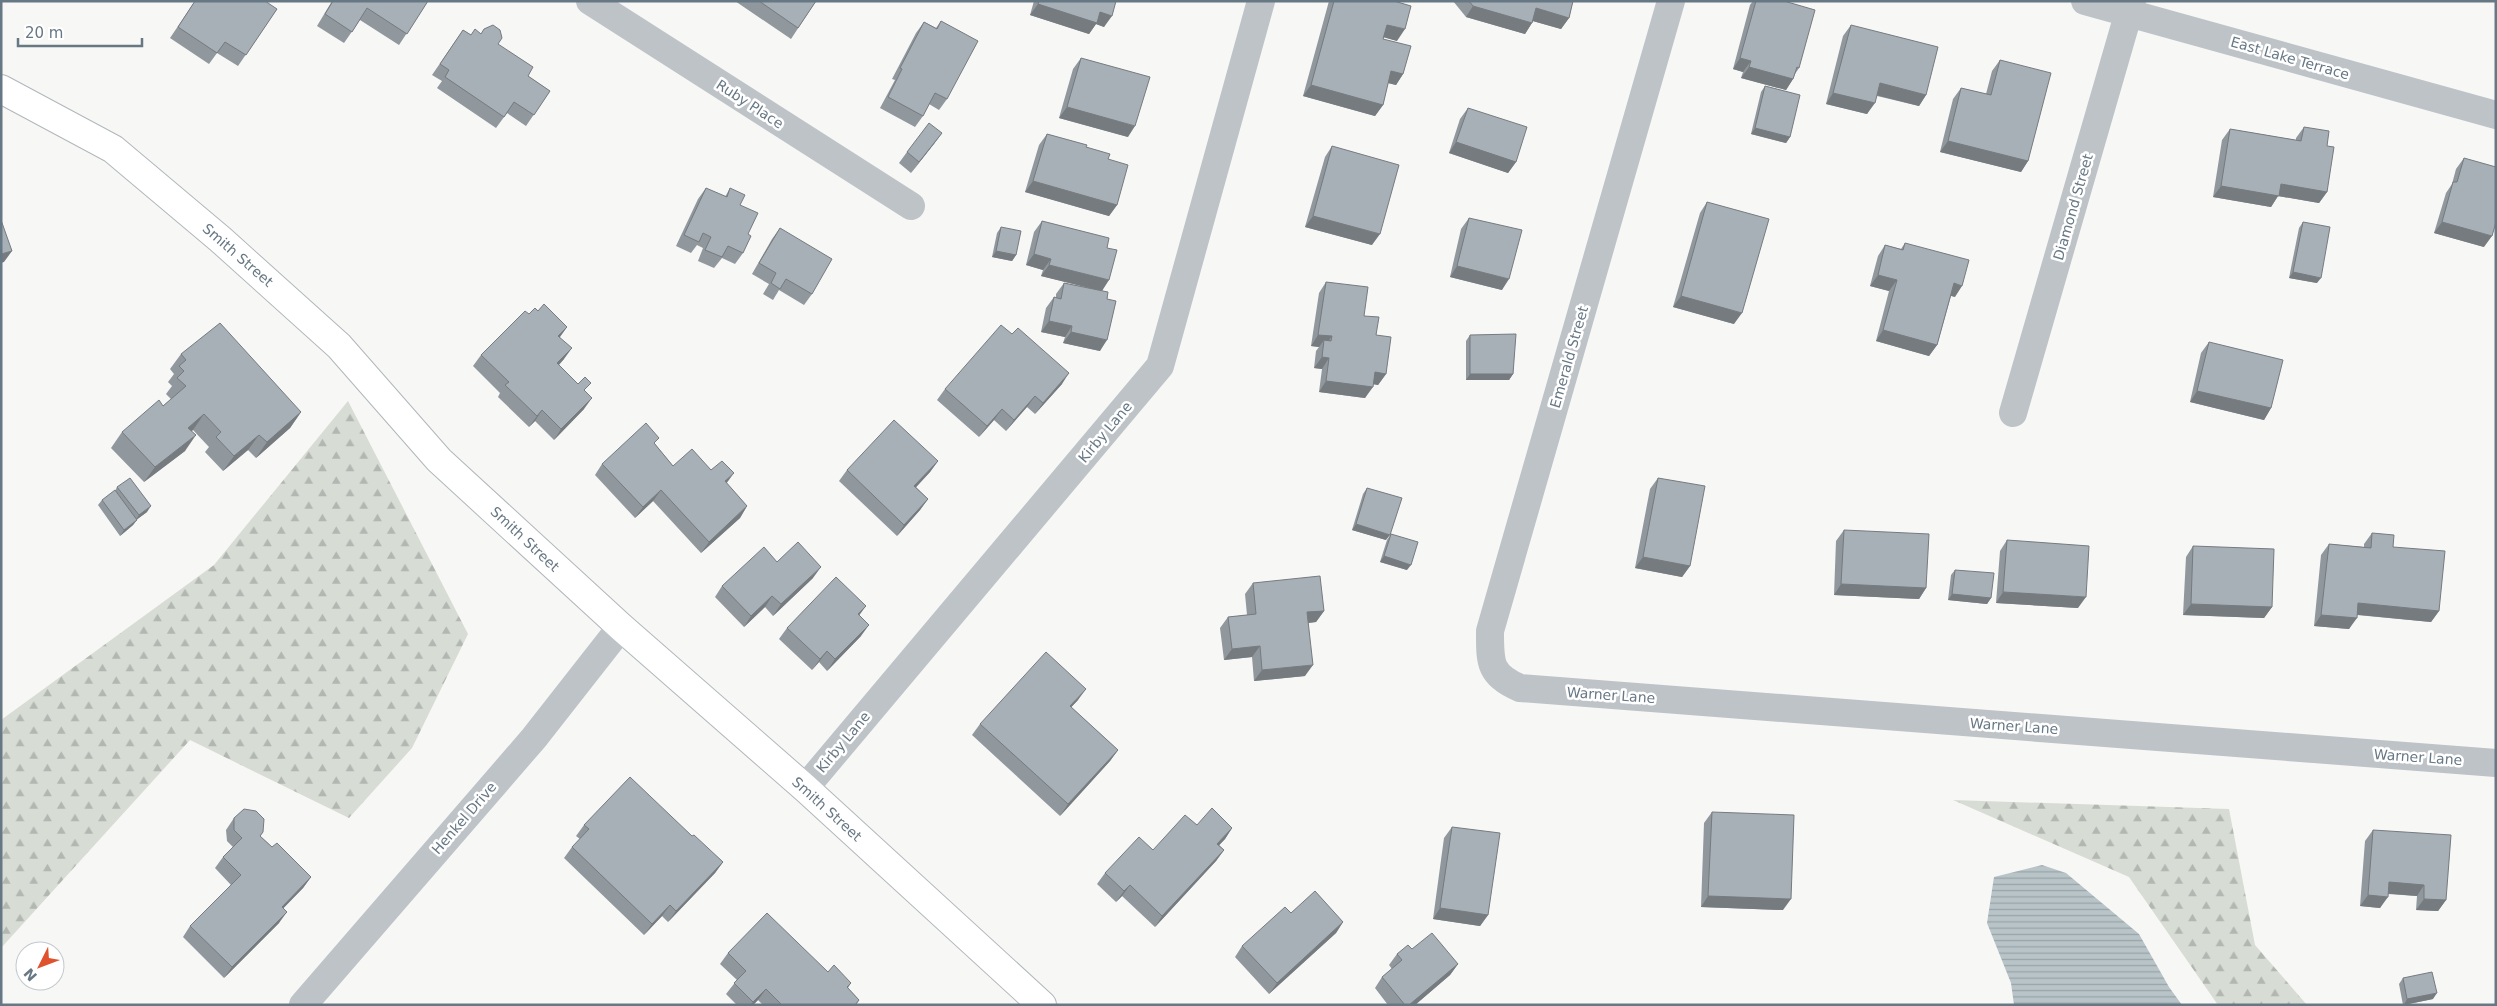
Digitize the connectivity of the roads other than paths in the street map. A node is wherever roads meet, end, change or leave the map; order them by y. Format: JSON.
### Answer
{"nodes":[{"id":1,"x":590,"y":1,"type":"edge"},
{"id":2,"x":1261,"y":1,"type":"edge"},
{"id":3,"x":1671,"y":1,"type":"edge"},
{"id":4,"x":2085,"y":1,"type":"edge"},
{"id":5,"x":2130,"y":7,"type":"edge"},
{"id":6,"x":1,"y":89,"type":"edge"},
{"id":7,"x":2496,"y":115,"type":"edge"},
{"id":8,"x":911,"y":206,"type":"dead end"},
{"id":9,"x":2013,"y":413,"type":"dead end"},
{"id":10,"x":620,"y":627,"type":"junction"},
{"id":11,"x":1533,"y":689,"type":"joint"},
{"id":12,"x":2496,"y":763,"type":"edge"},
{"id":13,"x":805,"y":788,"type":"junction"},
{"id":14,"x":303,"y":1005,"type":"edge"},
{"id":15,"x":1042,"y":1005,"type":"edge"}],
"edges":[{"from":1,"to":8,"type":"street","name":"Ruby Place"},
{"from":2,"to":13,"type":"street","name":"Kirby Lane"},
{"from":3,"to":11,"type":"street","name":"Emerald Street"},
{"from":4,"to":5,"type":"street","name":"East Lake Terrace"},
{"from":5,"to":7,"type":"street","name":"East Lake Terrace"},
{"from":5,"to":9,"type":"street","name":"Diamond Street"},
{"from":6,"to":10,"type":"street","name":"Smith Street"},
{"from":10,"to":13,"type":"street","name":"Smith Street"},
{"from":10,"to":14,"type":"street","name":"Henkel Drive"},
{"from":11,"to":12,"type":"street","name":"Warner Lane"},
{"from":13,"to":15,"type":"street","name":"Smith Street"}]}
